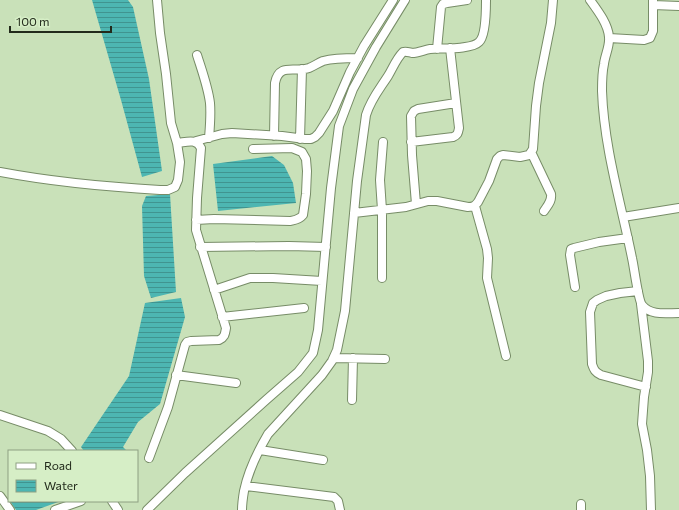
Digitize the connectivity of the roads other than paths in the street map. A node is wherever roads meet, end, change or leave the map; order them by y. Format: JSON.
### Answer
{"nodes":[{"id":1,"x":158,"y":0,"type":"edge"},
{"id":2,"x":393,"y":0,"type":"edge"},
{"id":3,"x":405,"y":0,"type":"edge"},
{"id":4,"x":468,"y":0,"type":"edge"},
{"id":5,"x":486,"y":0,"type":"edge"},
{"id":6,"x":553,"y":0,"type":"edge"},
{"id":7,"x":590,"y":0,"type":"edge"},
{"id":8,"x":653,"y":2,"type":"edge"},
{"id":9,"x":679,"y":6,"type":"edge"},
{"id":10,"x":610,"y":38,"type":"junction"},
{"id":11,"x":450,"y":48,"type":"junction"},
{"id":12,"x":437,"y":49,"type":"junction"},
{"id":13,"x":197,"y":55,"type":"dead end"},
{"id":14,"x":358,"y":58,"type":"junction"},
{"id":15,"x":302,"y":69,"type":"junction"},
{"id":16,"x":456,"y":103,"type":"junction"},
{"id":17,"x":274,"y":136,"type":"junction"},
{"id":18,"x":209,"y":138,"type":"junction"},
{"id":19,"x":300,"y":139,"type":"junction"},
{"id":20,"x":196,"y":141,"type":"junction"},
{"id":21,"x":383,"y":142,"type":"dead end"},
{"id":22,"x":411,"y":142,"type":"junction"},
{"id":23,"x":178,"y":143,"type":"junction"},
{"id":24,"x":253,"y":148,"type":"dead end"},
{"id":25,"x":531,"y":152,"type":"junction"},
{"id":26,"x":0,"y":172,"type":"edge"},
{"id":27,"x":416,"y":204,"type":"junction"},
{"id":28,"x":475,"y":206,"type":"junction"},
{"id":29,"x":679,"y":208,"type":"edge"},
{"id":30,"x":382,"y":210,"type":"junction"},
{"id":31,"x":544,"y":211,"type":"dead end"},
{"id":32,"x":354,"y":213,"type":"junction"},
{"id":33,"x":623,"y":217,"type":"junction"},
{"id":34,"x":196,"y":220,"type":"junction"},
{"id":35,"x":628,"y":238,"type":"junction"},
{"id":36,"x":200,"y":247,"type":"junction"},
{"id":37,"x":326,"y":247,"type":"junction"},
{"id":38,"x":382,"y":278,"type":"dead end"},
{"id":39,"x":322,"y":281,"type":"junction"},
{"id":40,"x":576,"y":288,"type":"dead end"},
{"id":41,"x":214,"y":290,"type":"junction"},
{"id":42,"x":638,"y":291,"type":"junction"},
{"id":43,"x":641,"y":304,"type":"junction"},
{"id":44,"x":304,"y":308,"type":"dead end"},
{"id":45,"x":679,"y":313,"type":"edge"},
{"id":46,"x":222,"y":317,"type":"junction"},
{"id":47,"x":506,"y":356,"type":"dead end"},
{"id":48,"x":334,"y":358,"type":"junction"},
{"id":49,"x":353,"y":358,"type":"junction"},
{"id":50,"x":385,"y":359,"type":"dead end"},
{"id":51,"x":176,"y":375,"type":"junction"},
{"id":52,"x":236,"y":383,"type":"dead end"},
{"id":53,"x":646,"y":387,"type":"junction"},
{"id":54,"x":352,"y":400,"type":"dead end"},
{"id":55,"x":0,"y":415,"type":"edge"},
{"id":56,"x":71,"y":450,"type":"edge"},
{"id":57,"x":260,"y":450,"type":"junction"},
{"id":58,"x":149,"y":458,"type":"dead end"},
{"id":59,"x":323,"y":460,"type":"dead end"},
{"id":60,"x":246,"y":486,"type":"junction"},
{"id":61,"x":0,"y":496,"type":"edge"},
{"id":62,"x":78,"y":502,"type":"edge"},
{"id":63,"x":10,"y":510,"type":"edge"},
{"id":64,"x":55,"y":510,"type":"edge"},
{"id":65,"x":147,"y":510,"type":"edge"},
{"id":66,"x":242,"y":510,"type":"edge"},
{"id":67,"x":340,"y":510,"type":"edge"},
{"id":68,"x":650,"y":510,"type":"edge"}],
"edges":[{"from":1,"to":23,"type":"street"},
{"from":2,"to":14,"type":"street"},
{"from":3,"to":37,"type":"street"},
{"from":4,"to":12,"type":"street"},
{"from":5,"to":11,"type":"street"},
{"from":6,"to":25,"type":"street"},
{"from":7,"to":10,"type":"street"},
{"from":8,"to":9,"type":"street"},
{"from":8,"to":10,"type":"street"},
{"from":10,"to":33,"type":"street"},
{"from":11,"to":12,"type":"street"},
{"from":11,"to":16,"type":"street"},
{"from":12,"to":32,"type":"street"},
{"from":13,"to":18,"type":"street"},
{"from":14,"to":15,"type":"street"},
{"from":14,"to":19,"type":"street"},
{"from":15,"to":17,"type":"street"},
{"from":15,"to":19,"type":"street"},
{"from":16,"to":22,"type":"street"},
{"from":16,"to":22,"type":"street"},
{"from":17,"to":18,"type":"street"},
{"from":17,"to":19,"type":"street"},
{"from":18,"to":20,"type":"street"},
{"from":20,"to":23,"type":"street"},
{"from":20,"to":34,"type":"street"},
{"from":21,"to":30,"type":"street"},
{"from":22,"to":27,"type":"street"},
{"from":23,"to":26,"type":"street"},
{"from":24,"to":34,"type":"street"},
{"from":25,"to":28,"type":"street"},
{"from":25,"to":31,"type":"street"},
{"from":27,"to":28,"type":"street"},
{"from":27,"to":30,"type":"street"},
{"from":28,"to":47,"type":"street"},
{"from":29,"to":33,"type":"street"},
{"from":30,"to":32,"type":"street"},
{"from":30,"to":38,"type":"street"},
{"from":32,"to":48,"type":"street"},
{"from":33,"to":35,"type":"street"},
{"from":34,"to":36,"type":"street"},
{"from":35,"to":40,"type":"street"},
{"from":35,"to":42,"type":"street"},
{"from":36,"to":37,"type":"street"},
{"from":36,"to":41,"type":"street"},
{"from":37,"to":39,"type":"street"},
{"from":39,"to":41,"type":"street"},
{"from":39,"to":65,"type":"street"},
{"from":41,"to":46,"type":"street"},
{"from":42,"to":43,"type":"street"},
{"from":42,"to":53,"type":"street"},
{"from":43,"to":45,"type":"street"},
{"from":43,"to":53,"type":"street"},
{"from":44,"to":46,"type":"street"},
{"from":46,"to":51,"type":"street"},
{"from":48,"to":49,"type":"street"},
{"from":48,"to":57,"type":"street"},
{"from":49,"to":50,"type":"street"},
{"from":49,"to":54,"type":"street"},
{"from":51,"to":52,"type":"street"},
{"from":51,"to":58,"type":"street"},
{"from":53,"to":68,"type":"street"},
{"from":55,"to":56,"type":"street"},
{"from":57,"to":59,"type":"street"},
{"from":57,"to":60,"type":"street"},
{"from":60,"to":66,"type":"street"},
{"from":60,"to":67,"type":"street"},
{"from":61,"to":63,"type":"street"},
{"from":62,"to":64,"type":"street"}]}
